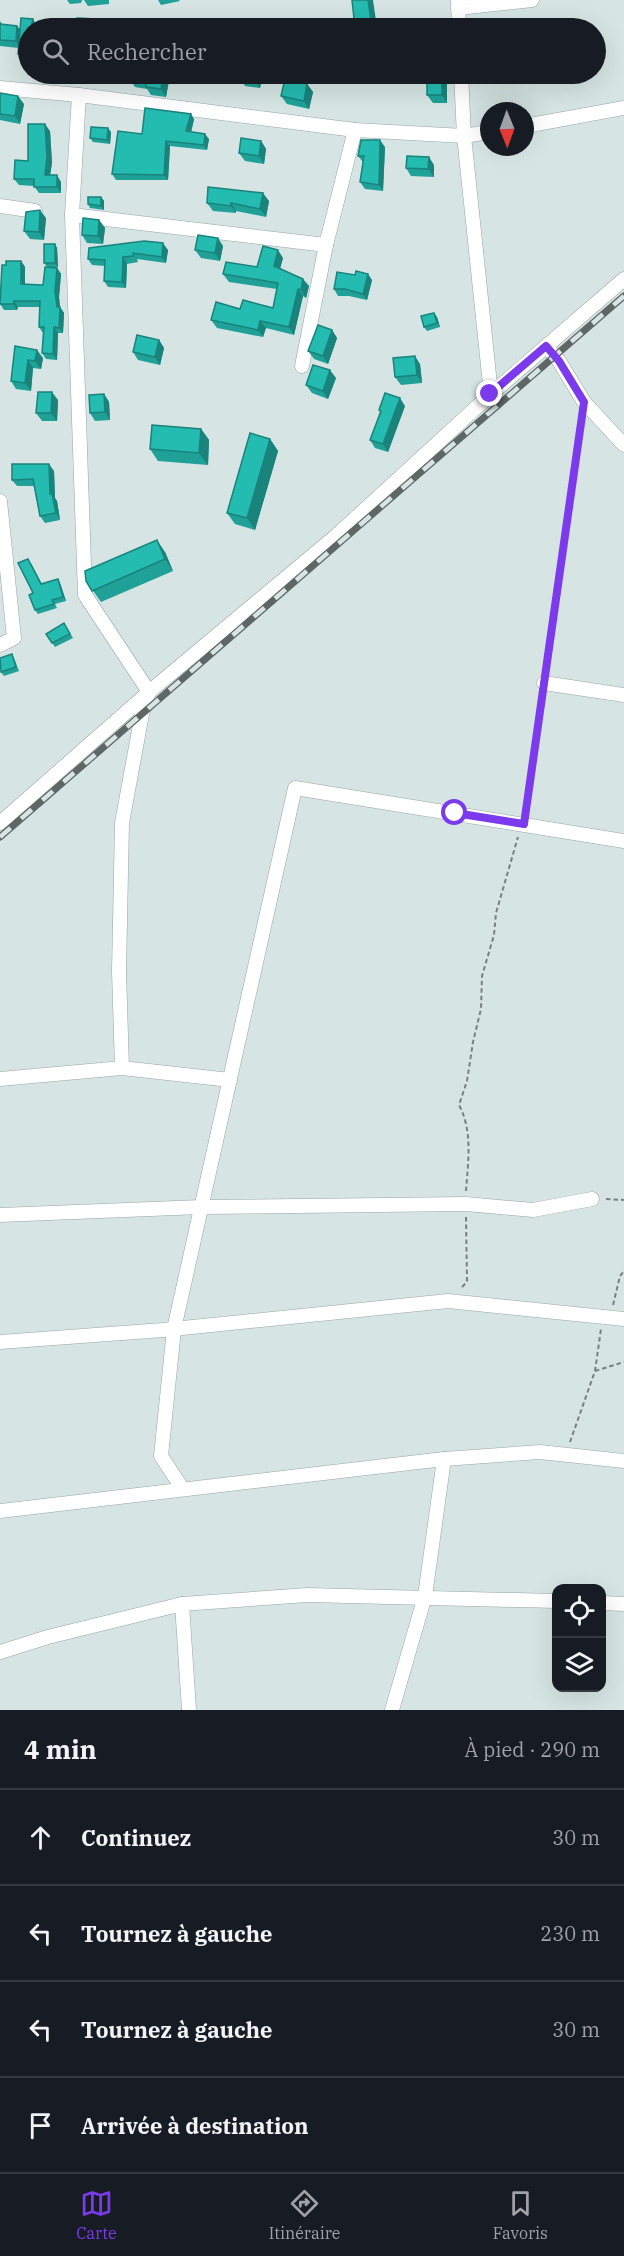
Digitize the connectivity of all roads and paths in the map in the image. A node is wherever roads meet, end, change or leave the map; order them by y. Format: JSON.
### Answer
{"nodes":[{"id":1,"x":532,"y":0,"type":"edge"},
{"id":2,"x":458,"y":4,"type":"edge"},
{"id":3,"x":461,"y":84,"type":"edge"},
{"id":4,"x":0,"y":88,"type":"edge"},
{"id":5,"x":79,"y":95,"type":"junction"},
{"id":6,"x":624,"y":108,"type":"edge"},
{"id":7,"x":534,"y":124,"type":"edge"},
{"id":8,"x":356,"y":130,"type":"junction"},
{"id":9,"x":480,"y":133,"type":"edge"},
{"id":10,"x":464,"y":136,"type":"junction"},
{"id":11,"x":0,"y":206,"type":"edge"},
{"id":12,"x":36,"y":211,"type":"edge"},
{"id":13,"x":72,"y":215,"type":"junction"},
{"id":14,"x":326,"y":245,"type":"junction"},
{"id":15,"x":624,"y":279,"type":"edge"},
{"id":16,"x":546,"y":346,"type":"junction"},
{"id":17,"x":302,"y":366,"type":"dead end"},
{"id":18,"x":490,"y":394,"type":"junction"},
{"id":19,"x":584,"y":402,"type":"junction"},
{"id":20,"x":624,"y":445,"type":"edge"},
{"id":21,"x":0,"y":501,"type":"edge"},
{"id":22,"x":0,"y":645,"type":"edge"},
{"id":23,"x":544,"y":682,"type":"junction"},
{"id":24,"x":149,"y":692,"type":"junction"},
{"id":25,"x":624,"y":695,"type":"edge"},
{"id":26,"x":0,"y":823,"type":"edge"},
{"id":27,"x":524,"y":824,"type":"junction"},
{"id":28,"x":624,"y":841,"type":"edge"},
{"id":29,"x":122,"y":1068,"type":"junction"},
{"id":30,"x":0,"y":1079,"type":"edge"},
{"id":31,"x":230,"y":1080,"type":"junction"},
{"id":32,"x":592,"y":1199,"type":"joint"},
{"id":33,"x":624,"y":1200,"type":"edge"},
{"id":34,"x":466,"y":1204,"type":"junction"},
{"id":35,"x":201,"y":1207,"type":"junction"},
{"id":36,"x":0,"y":1215,"type":"edge"},
{"id":37,"x":624,"y":1271,"type":"edge"},
{"id":38,"x":448,"y":1301,"type":"junction"},
{"id":39,"x":602,"y":1317,"type":"junction"},
{"id":40,"x":624,"y":1319,"type":"edge"},
{"id":41,"x":174,"y":1329,"type":"junction"},
{"id":42,"x":0,"y":1342,"type":"edge"},
{"id":43,"x":624,"y":1362,"type":"edge"},
{"id":44,"x":595,"y":1371,"type":"junction"},
{"id":45,"x":566,"y":1455,"type":"junction"},
{"id":46,"x":444,"y":1459,"type":"junction"},
{"id":47,"x":624,"y":1461,"type":"edge"},
{"id":48,"x":182,"y":1488,"type":"junction"},
{"id":49,"x":0,"y":1511,"type":"edge"},
{"id":50,"x":425,"y":1596,"type":"junction"},
{"id":51,"x":552,"y":1601,"type":"edge"},
{"id":52,"x":606,"y":1603,"type":"edge"},
{"id":53,"x":182,"y":1604,"type":"junction"},
{"id":54,"x":624,"y":1604,"type":"edge"},
{"id":55,"x":0,"y":1652,"type":"edge"},
{"id":56,"x":189,"y":1710,"type":"edge"},
{"id":57,"x":392,"y":1710,"type":"edge"}],
"edges":[{"from":1,"to":2,"type":"street"},
{"from":3,"to":10,"type":"street"},
{"from":4,"to":5,"type":"street"},
{"from":5,"to":8,"type":"street"},
{"from":5,"to":13,"type":"street"},
{"from":6,"to":7,"type":"street"},
{"from":8,"to":10,"type":"street"},
{"from":8,"to":14,"type":"street"},
{"from":9,"to":10,"type":"street"},
{"from":10,"to":18,"type":"street"},
{"from":11,"to":12,"type":"street"},
{"from":13,"to":14,"type":"street"},
{"from":13,"to":24,"type":"street"},
{"from":14,"to":17,"type":"street"},
{"from":15,"to":16,"type":"street"},
{"from":16,"to":18,"type":"street"},
{"from":16,"to":19,"type":"street"},
{"from":18,"to":24,"type":"street"},
{"from":19,"to":20,"type":"street"},
{"from":19,"to":23,"type":"path"},
{"from":21,"to":22,"type":"street"},
{"from":23,"to":25,"type":"street"},
{"from":23,"to":27,"type":"path"},
{"from":24,"to":26,"type":"street"},
{"from":24,"to":29,"type":"street"},
{"from":27,"to":28,"type":"street"},
{"from":27,"to":31,"type":"street"},
{"from":27,"to":34,"type":"path"},
{"from":29,"to":30,"type":"street"},
{"from":29,"to":31,"type":"street"},
{"from":31,"to":35,"type":"street"},
{"from":32,"to":33,"type":"path"},
{"from":32,"to":34,"type":"street"},
{"from":34,"to":35,"type":"street"},
{"from":34,"to":38,"type":"path"},
{"from":35,"to":36,"type":"street"},
{"from":35,"to":41,"type":"street"},
{"from":37,"to":39,"type":"path"},
{"from":38,"to":39,"type":"street"},
{"from":38,"to":41,"type":"street"},
{"from":39,"to":40,"type":"street"},
{"from":39,"to":44,"type":"path"},
{"from":41,"to":42,"type":"street"},
{"from":41,"to":48,"type":"street"},
{"from":43,"to":44,"type":"path"},
{"from":44,"to":45,"type":"path"},
{"from":45,"to":46,"type":"street"},
{"from":45,"to":47,"type":"street"},
{"from":46,"to":48,"type":"street"},
{"from":46,"to":50,"type":"street"},
{"from":48,"to":49,"type":"street"},
{"from":50,"to":51,"type":"street"},
{"from":50,"to":53,"type":"street"},
{"from":50,"to":57,"type":"street"},
{"from":52,"to":54,"type":"street"},
{"from":53,"to":55,"type":"street"},
{"from":53,"to":56,"type":"street"}]}
